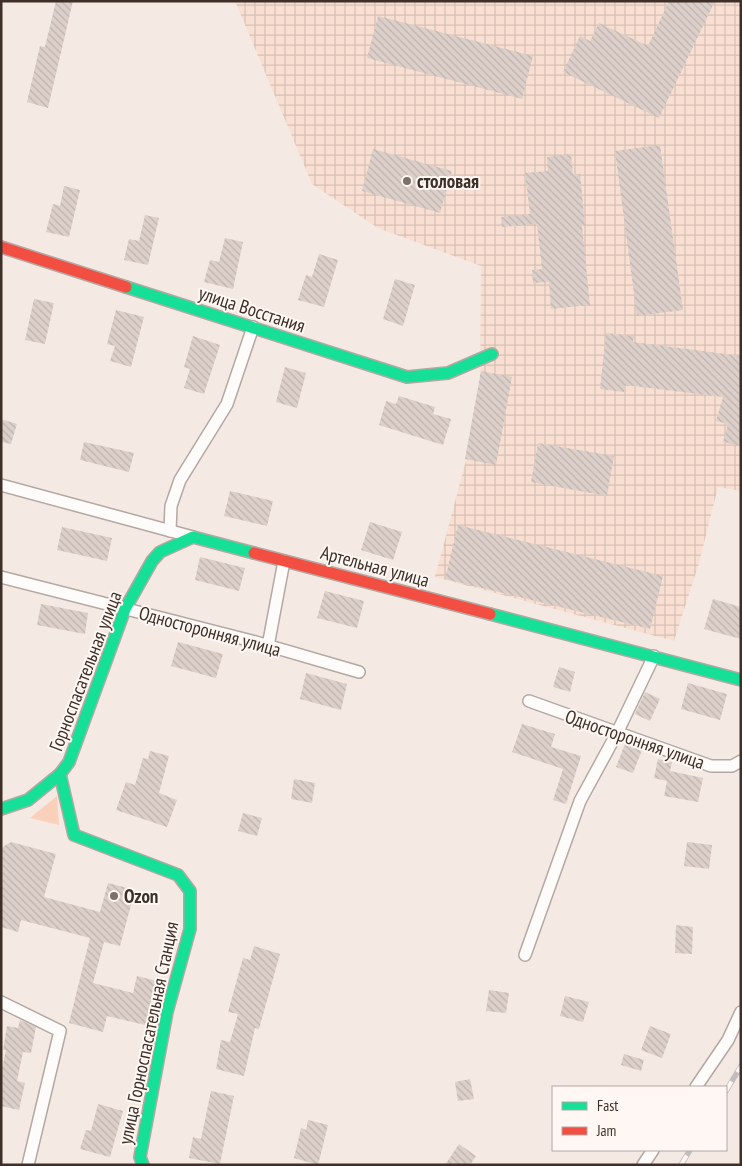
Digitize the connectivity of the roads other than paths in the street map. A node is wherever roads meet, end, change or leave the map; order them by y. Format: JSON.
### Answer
{"nodes":[{"id":1,"x":1,"y":247,"type":"edge"},
{"id":2,"x":253,"y":327,"type":"junction"},
{"id":3,"x":492,"y":354,"type":"dead end"},
{"id":4,"x":1,"y":485,"type":"edge"},
{"id":5,"x":170,"y":530,"type":"junction"},
{"id":6,"x":193,"y":537,"type":"junction"},
{"id":7,"x":284,"y":560,"type":"junction"},
{"id":8,"x":1,"y":577,"type":"edge"},
{"id":9,"x":125,"y":609,"type":"junction"},
{"id":10,"x":268,"y":646,"type":"junction"},
{"id":11,"x":654,"y":656,"type":"junction"},
{"id":12,"x":360,"y":672,"type":"dead end"},
{"id":13,"x":741,"y":680,"type":"edge"},
{"id":14,"x":529,"y":701,"type":"dead end"},
{"id":15,"x":617,"y":733,"type":"junction"},
{"id":16,"x":741,"y":762,"type":"edge"},
{"id":17,"x":60,"y":774,"type":"junction"},
{"id":18,"x":1,"y":809,"type":"edge"},
{"id":19,"x":525,"y":954,"type":"dead end"},
{"id":20,"x":1,"y":1002,"type":"edge"},
{"id":21,"x":741,"y":1012,"type":"edge"},
{"id":22,"x":697,"y":1086,"type":"edge"},
{"id":23,"x":652,"y":1151,"type":"edge"},
{"id":24,"x":28,"y":1165,"type":"edge"},
{"id":25,"x":143,"y":1165,"type":"edge"},
{"id":26,"x":643,"y":1165,"type":"edge"}],
"edges":[{"from":1,"to":2,"type":"street","name":"улица Восстания"},
{"from":2,"to":3,"type":"street","name":"улица Восстания"},
{"from":2,"to":5,"type":"street"},
{"from":4,"to":5,"type":"street","name":"Артельная улица"},
{"from":5,"to":6,"type":"street","name":"Артельная улица"},
{"from":6,"to":7,"type":"street","name":"Артельная улица"},
{"from":6,"to":9,"type":"street","name":"Горноспасательная улица"},
{"from":7,"to":10,"type":"street"},
{"from":7,"to":11,"type":"street","name":"Артельная улица"},
{"from":8,"to":9,"type":"street","name":"Односторонняя улица"},
{"from":9,"to":10,"type":"street","name":"Односторонняя улица"},
{"from":9,"to":17,"type":"street","name":"Горноспасательная улица"},
{"from":10,"to":12,"type":"street","name":"Односторонняя улица"},
{"from":11,"to":13,"type":"street","name":"Артельная улица"},
{"from":11,"to":15,"type":"street"},
{"from":14,"to":15,"type":"street","name":"Односторонняя улица"},
{"from":15,"to":16,"type":"street","name":"Односторонняя улица"},
{"from":15,"to":19,"type":"street"},
{"from":17,"to":18,"type":"street","name":"Горноспасательная улица"},
{"from":17,"to":25,"type":"street","name":"улица Горноспасательная Станция"},
{"from":20,"to":24,"type":"street"},
{"from":21,"to":22,"type":"street"},
{"from":23,"to":26,"type":"street"}]}
